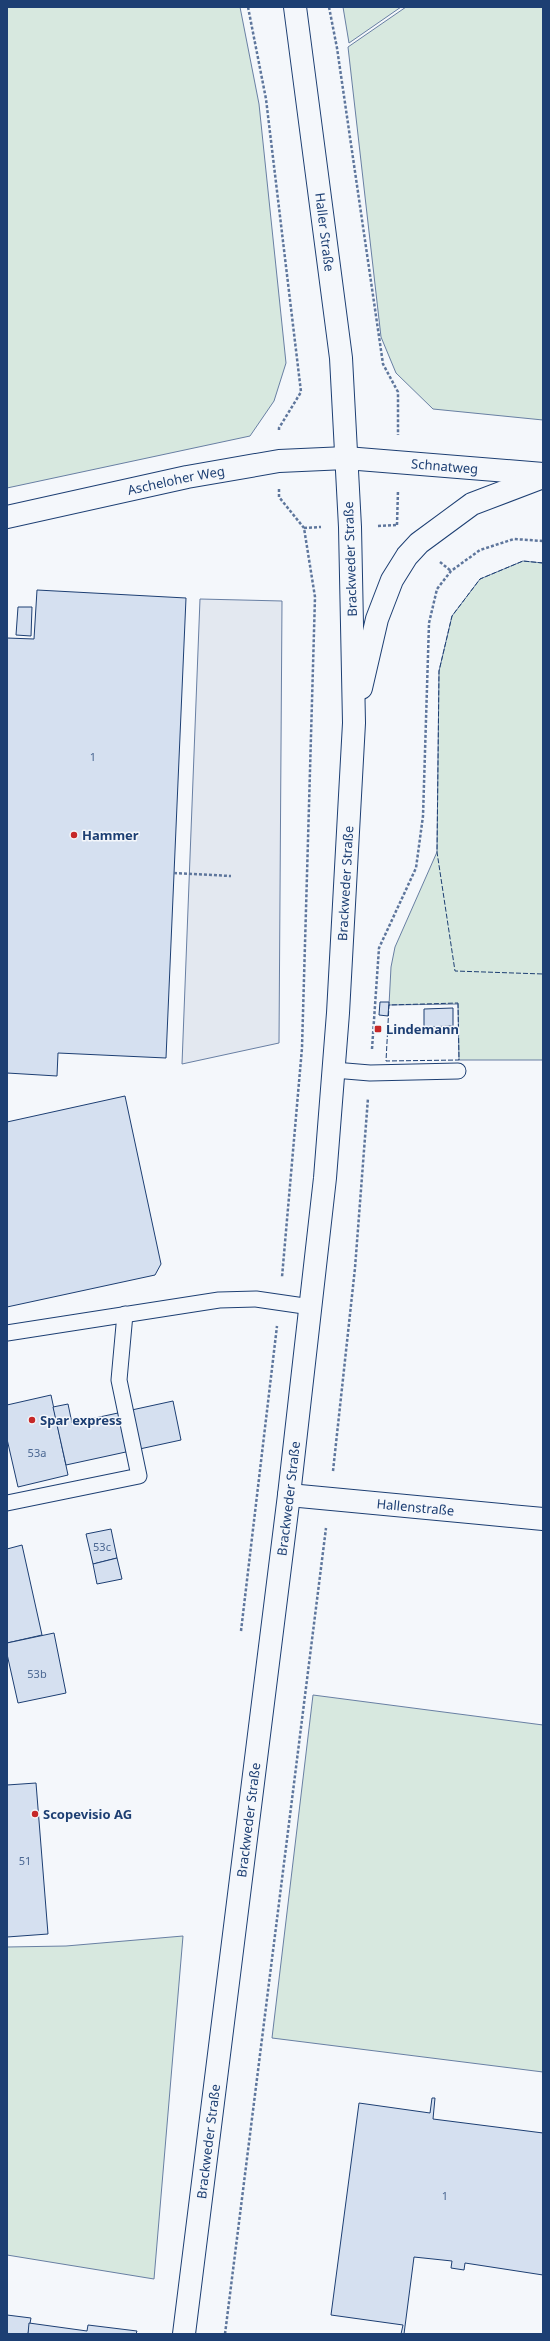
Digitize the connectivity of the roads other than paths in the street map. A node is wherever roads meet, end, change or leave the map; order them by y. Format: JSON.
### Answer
{"nodes":[{"id":1,"x":295,"y":7,"type":"edge"},
{"id":2,"x":346,"y":458,"type":"junction"},
{"id":3,"x":543,"y":474,"type":"edge"},
{"id":4,"x":543,"y":477,"type":"edge"},
{"id":5,"x":7,"y":517,"type":"edge"},
{"id":6,"x":354,"y":723,"type":"junction"},
{"id":7,"x":334,"y":1070,"type":"junction"},
{"id":8,"x":458,"y":1071,"type":"dead end"},
{"id":9,"x":311,"y":1307,"type":"junction"},
{"id":10,"x":125,"y":1314,"type":"junction"},
{"id":11,"x":7,"y":1333,"type":"edge"},
{"id":12,"x":289,"y":1495,"type":"junction"},
{"id":13,"x":7,"y":1503,"type":"edge"},
{"id":14,"x":543,"y":1519,"type":"edge"},
{"id":15,"x":184,"y":2334,"type":"edge"}],
"edges":[{"from":1,"to":2,"type":"street","name":"Haller Straße"},
{"from":2,"to":3,"type":"street","name":"Schnatweg"},
{"from":2,"to":5,"type":"street","name":"Ascheloher Weg"},
{"from":2,"to":6,"type":"street","name":"Brackweder Straße"},
{"from":4,"to":6,"type":"street"},
{"from":6,"to":7,"type":"street","name":"Brackweder Straße"},
{"from":7,"to":8,"type":"lane"},
{"from":7,"to":9,"type":"street","name":"Brackweder Straße"},
{"from":9,"to":10,"type":"lane"},
{"from":9,"to":12,"type":"street","name":"Brackweder Straße"},
{"from":10,"to":11,"type":"lane"},
{"from":10,"to":13,"type":"lane"},
{"from":12,"to":14,"type":"street","name":"Hallenstraße"},
{"from":12,"to":15,"type":"street","name":"Brackweder Straße"}]}
